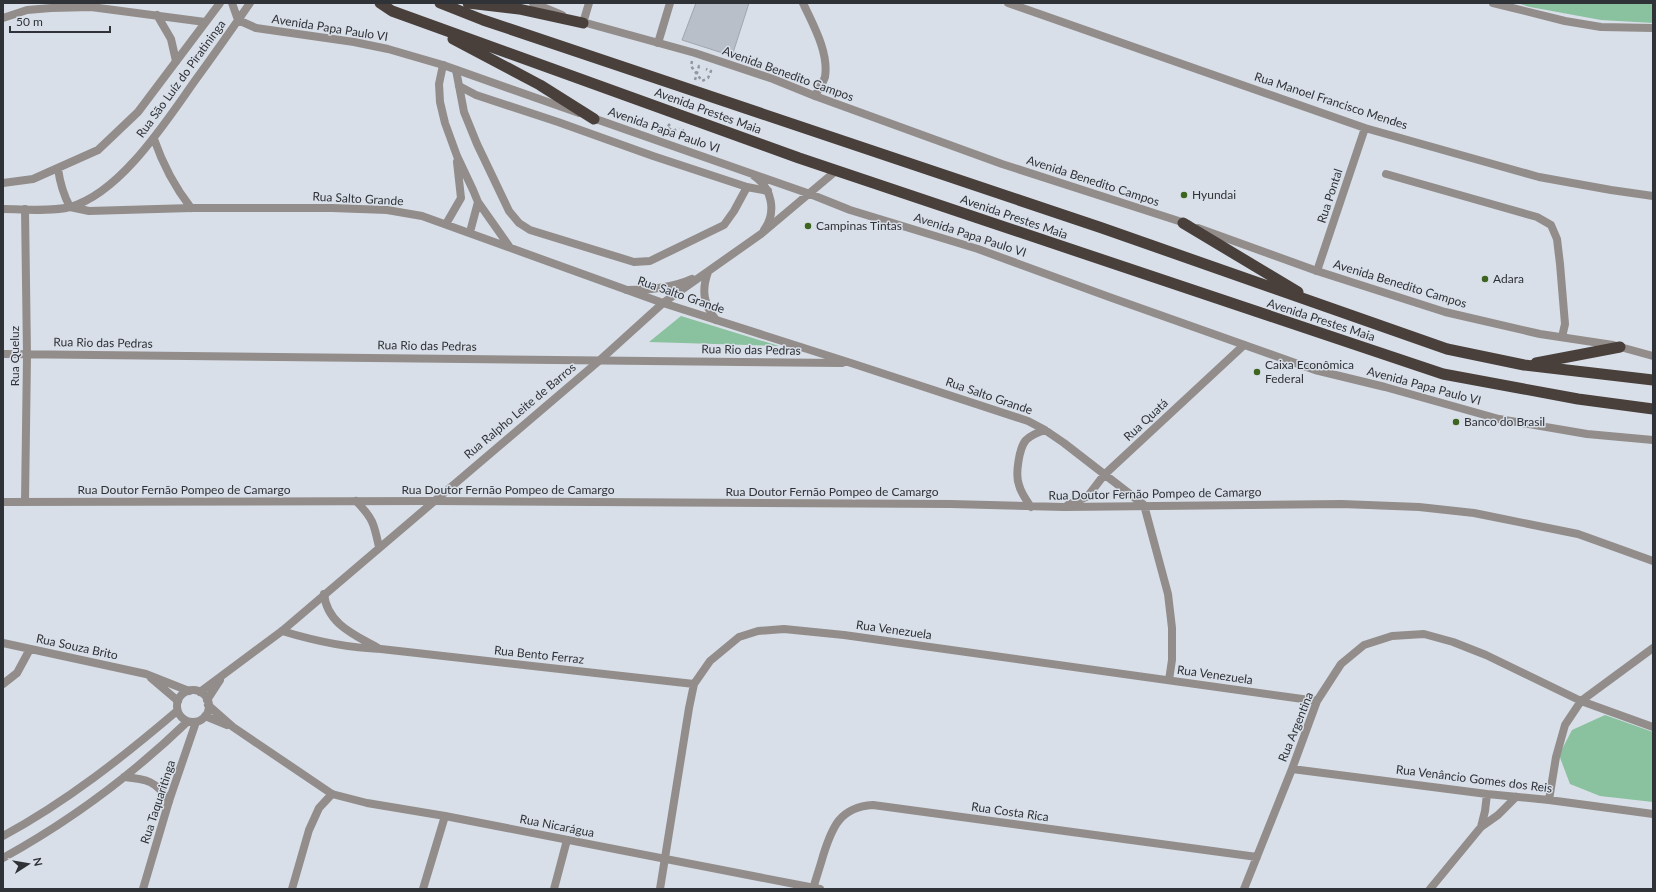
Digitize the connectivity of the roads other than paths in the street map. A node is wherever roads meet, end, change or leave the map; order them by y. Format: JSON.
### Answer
{"nodes":[{"id":1,"x":220,"y":3,"type":"edge"},
{"id":2,"x":232,"y":3,"type":"edge"},
{"id":3,"x":250,"y":3,"type":"edge"},
{"id":4,"x":380,"y":3,"type":"edge"},
{"id":5,"x":440,"y":3,"type":"edge"},
{"id":6,"x":468,"y":3,"type":"edge"},
{"id":7,"x":533,"y":3,"type":"edge"},
{"id":8,"x":589,"y":3,"type":"edge"},
{"id":9,"x":670,"y":3,"type":"edge"},
{"id":10,"x":803,"y":3,"type":"edge"},
{"id":11,"x":1008,"y":3,"type":"edge"},
{"id":12,"x":1493,"y":3,"type":"edge"},
{"id":13,"x":392,"y":11,"type":"junction"},
{"id":14,"x":157,"y":15,"type":"junction"},
{"id":15,"x":3,"y":18,"type":"edge"},
{"id":16,"x":238,"y":20,"type":"junction"},
{"id":17,"x":205,"y":22,"type":"junction"},
{"id":18,"x":583,"y":23,"type":"junction"},
{"id":19,"x":1653,"y":28,"type":"edge"},
{"id":20,"x":658,"y":43,"type":"junction"},
{"id":21,"x":176,"y":61,"type":"junction"},
{"id":22,"x":443,"y":65,"type":"junction"},
{"id":23,"x":456,"y":70,"type":"junction"},
{"id":24,"x":459,"y":86,"type":"junction"},
{"id":25,"x":815,"y":96,"type":"junction"},
{"id":26,"x":594,"y":119,"type":"junction"},
{"id":27,"x":1365,"y":128,"type":"junction"},
{"id":28,"x":154,"y":139,"type":"junction"},
{"id":29,"x":457,"y":156,"type":"junction"},
{"id":30,"x":58,"y":169,"type":"junction"},
{"id":31,"x":837,"y":170,"type":"junction"},
{"id":32,"x":750,"y":173,"type":"junction"},
{"id":33,"x":1386,"y":174,"type":"dead end"},
{"id":34,"x":3,"y":183,"type":"edge"},
{"id":35,"x":747,"y":187,"type":"junction"},
{"id":36,"x":768,"y":191,"type":"junction"},
{"id":37,"x":810,"y":194,"type":"junction"},
{"id":38,"x":1653,"y":196,"type":"edge"},
{"id":39,"x":478,"y":202,"type":"junction"},
{"id":40,"x":70,"y":207,"type":"junction"},
{"id":41,"x":191,"y":208,"type":"junction"},
{"id":42,"x":3,"y":209,"type":"edge"},
{"id":43,"x":25,"y":209,"type":"junction"},
{"id":44,"x":1183,"y":223,"type":"junction"},
{"id":45,"x":446,"y":224,"type":"junction"},
{"id":46,"x":470,"y":232,"type":"junction"},
{"id":47,"x":762,"y":234,"type":"junction"},
{"id":48,"x":509,"y":246,"type":"junction"},
{"id":49,"x":1317,"y":271,"type":"junction"},
{"id":50,"x":708,"y":272,"type":"junction"},
{"id":51,"x":627,"y":290,"type":"junction"},
{"id":52,"x":663,"y":303,"type":"junction"},
{"id":53,"x":1318,"y":304,"type":"junction"},
{"id":54,"x":716,"y":320,"type":"junction"},
{"id":55,"x":1562,"y":337,"type":"junction"},
{"id":56,"x":1244,"y":346,"type":"junction"},
{"id":57,"x":1620,"y":347,"type":"junction"},
{"id":58,"x":3,"y":354,"type":"edge"},
{"id":59,"x":27,"y":355,"type":"junction"},
{"id":60,"x":1653,"y":356,"type":"edge"},
{"id":61,"x":600,"y":360,"type":"junction"},
{"id":62,"x":851,"y":363,"type":"junction"},
{"id":63,"x":1524,"y":365,"type":"junction"},
{"id":64,"x":1653,"y":380,"type":"edge"},
{"id":65,"x":1653,"y":408,"type":"edge"},
{"id":66,"x":1045,"y":430,"type":"junction"},
{"id":67,"x":1653,"y":440,"type":"edge"},
{"id":68,"x":1104,"y":475,"type":"junction"},
{"id":69,"x":356,"y":501,"type":"junction"},
{"id":70,"x":432,"y":501,"type":"junction"},
{"id":71,"x":3,"y":502,"type":"edge"},
{"id":72,"x":25,"y":502,"type":"junction"},
{"id":73,"x":1144,"y":506,"type":"junction"},
{"id":74,"x":1031,"y":507,"type":"junction"},
{"id":75,"x":1064,"y":507,"type":"junction"},
{"id":76,"x":379,"y":547,"type":"junction"},
{"id":77,"x":1653,"y":561,"type":"edge"},
{"id":78,"x":324,"y":594,"type":"junction"},
{"id":79,"x":282,"y":631,"type":"junction"},
{"id":80,"x":3,"y":643,"type":"edge"},
{"id":81,"x":1653,"y":648,"type":"edge"},
{"id":82,"x":30,"y":649,"type":"junction"},
{"id":83,"x":381,"y":649,"type":"junction"},
{"id":84,"x":146,"y":674,"type":"junction"},
{"id":85,"x":222,"y":676,"type":"junction"},
{"id":86,"x":1169,"y":680,"type":"junction"},
{"id":87,"x":3,"y":684,"type":"edge"},
{"id":88,"x":694,"y":684,"type":"junction"},
{"id":89,"x":189,"y":691,"type":"junction"},
{"id":90,"x":200,"y":692,"type":"junction"},
{"id":91,"x":178,"y":701,"type":"junction"},
{"id":92,"x":1317,"y":701,"type":"junction"},
{"id":93,"x":1581,"y":702,"type":"junction"},
{"id":94,"x":208,"y":703,"type":"junction"},
{"id":95,"x":177,"y":711,"type":"junction"},
{"id":96,"x":205,"y":716,"type":"junction"},
{"id":97,"x":194,"y":722,"type":"junction"},
{"id":98,"x":233,"y":727,"type":"junction"},
{"id":99,"x":1653,"y":727,"type":"edge"},
{"id":100,"x":1292,"y":769,"type":"junction"},
{"id":101,"x":124,"y":777,"type":"junction"},
{"id":102,"x":332,"y":794,"type":"junction"},
{"id":103,"x":1487,"y":794,"type":"junction"},
{"id":104,"x":1516,"y":797,"type":"junction"},
{"id":105,"x":1549,"y":800,"type":"junction"},
{"id":106,"x":169,"y":801,"type":"junction"},
{"id":107,"x":1653,"y":814,"type":"edge"},
{"id":108,"x":445,"y":816,"type":"junction"},
{"id":109,"x":1481,"y":827,"type":"junction"},
{"id":110,"x":3,"y":836,"type":"edge"},
{"id":111,"x":567,"y":840,"type":"junction"},
{"id":112,"x":1257,"y":857,"type":"junction"},
{"id":113,"x":3,"y":858,"type":"edge"},
{"id":114,"x":666,"y":858,"type":"junction"},
{"id":115,"x":143,"y":889,"type":"edge"},
{"id":116,"x":292,"y":889,"type":"edge"},
{"id":117,"x":423,"y":889,"type":"edge"},
{"id":118,"x":554,"y":889,"type":"edge"},
{"id":119,"x":660,"y":889,"type":"edge"},
{"id":120,"x":816,"y":889,"type":"edge"},
{"id":121,"x":1244,"y":889,"type":"edge"},
{"id":122,"x":1430,"y":889,"type":"edge"}],
"edges":[{"from":1,"to":17,"type":"street"},
{"from":2,"to":16,"type":"street"},
{"from":3,"to":16,"type":"street","name":"Rua São Luíz do Piratininga"},
{"from":4,"to":13,"type":"highway","name":"Avenida Prestes Maia"},
{"from":5,"to":53,"type":"highway","name":"Avenida Prestes Maia"},
{"from":6,"to":18,"type":"highway"},
{"from":7,"to":18,"type":"street","name":"Avenida Benedito Campos"},
{"from":8,"to":18,"type":"street"},
{"from":9,"to":20,"type":"street"},
{"from":10,"to":25,"type":"street"},
{"from":11,"to":27,"type":"street","name":"Rua Manoel Francisco Mendes"},
{"from":12,"to":19,"type":"street"},
{"from":13,"to":26,"type":"highway"},
{"from":13,"to":31,"type":"highway","name":"Avenida Prestes Maia"},
{"from":14,"to":15,"type":"street"},
{"from":14,"to":17,"type":"street"},
{"from":14,"to":21,"type":"street"},
{"from":16,"to":22,"type":"street","name":"Avenida Papa Paulo VI"},
{"from":16,"to":28,"type":"street","name":"Rua São Luíz do Piratininga"},
{"from":17,"to":21,"type":"street"},
{"from":18,"to":20,"type":"street","name":"Avenida Benedito Campos"},
{"from":20,"to":25,"type":"street","name":"Avenida Benedito Campos"},
{"from":21,"to":30,"type":"street"},
{"from":22,"to":23,"type":"street","name":"Avenida Papa Paulo VI"},
{"from":22,"to":29,"type":"street"},
{"from":23,"to":24,"type":"street"},
{"from":23,"to":26,"type":"street","name":"Avenida Papa Paulo VI"},
{"from":24,"to":35,"type":"street"},
{"from":24,"to":35,"type":"street"},
{"from":25,"to":44,"type":"street","name":"Avenida Benedito Campos"},
{"from":26,"to":32,"type":"street","name":"Avenida Papa Paulo VI"},
{"from":27,"to":38,"type":"street","name":"Rua Manoel Francisco Mendes"},
{"from":27,"to":49,"type":"street","name":"Rua Pontal"},
{"from":28,"to":40,"type":"street","name":"Rua São Luíz do Piratininga"},
{"from":28,"to":41,"type":"street"},
{"from":29,"to":39,"type":"street"},
{"from":29,"to":45,"type":"street"},
{"from":30,"to":34,"type":"street"},
{"from":30,"to":40,"type":"street"},
{"from":31,"to":37,"type":"street","name":"Rua Ralpho Leite de Barros"},
{"from":31,"to":65,"type":"highway","name":"Avenida Prestes Maia"},
{"from":32,"to":36,"type":"street"},
{"from":32,"to":37,"type":"street","name":"Avenida Papa Paulo VI"},
{"from":33,"to":55,"type":"street"},
{"from":35,"to":36,"type":"street"},
{"from":36,"to":47,"type":"street"},
{"from":37,"to":47,"type":"street","name":"Rua Ralpho Leite de Barros"},
{"from":37,"to":56,"type":"street","name":"Avenida Papa Paulo VI"},
{"from":39,"to":46,"type":"street"},
{"from":39,"to":48,"type":"street"},
{"from":40,"to":41,"type":"street","name":"Rua Salto Grande"},
{"from":40,"to":43,"type":"street","name":"Rua Salto Grande"},
{"from":41,"to":45,"type":"street","name":"Rua Salto Grande"},
{"from":42,"to":43,"type":"street","name":"Rua Salto Grande"},
{"from":43,"to":59,"type":"street","name":"Rua Queluz"},
{"from":44,"to":49,"type":"street","name":"Avenida Benedito Campos"},
{"from":44,"to":53,"type":"highway"},
{"from":45,"to":46,"type":"street","name":"Rua Salto Grande"},
{"from":46,"to":48,"type":"street","name":"Rua Salto Grande"},
{"from":47,"to":50,"type":"street","name":"Rua Ralpho Leite de Barros"},
{"from":48,"to":51,"type":"street","name":"Rua Salto Grande"},
{"from":49,"to":55,"type":"street","name":"Avenida Benedito Campos"},
{"from":50,"to":51,"type":"street"},
{"from":50,"to":52,"type":"street","name":"Rua Ralpho Leite de Barros"},
{"from":50,"to":54,"type":"street"},
{"from":51,"to":52,"type":"street","name":"Rua Salto Grande"},
{"from":52,"to":54,"type":"street","name":"Rua Salto Grande"},
{"from":52,"to":61,"type":"street","name":"Rua Ralpho Leite de Barros"},
{"from":53,"to":63,"type":"highway","name":"Avenida Prestes Maia"},
{"from":54,"to":62,"type":"street","name":"Rua Salto Grande"},
{"from":55,"to":57,"type":"street","name":"Avenida Benedito Campos"},
{"from":56,"to":67,"type":"street","name":"Avenida Papa Paulo VI"},
{"from":56,"to":68,"type":"street","name":"Rua Quatá"},
{"from":57,"to":60,"type":"street","name":"Avenida Benedito Campos"},
{"from":57,"to":63,"type":"highway"},
{"from":58,"to":59,"type":"street","name":"Rua Rio das Pedras"},
{"from":59,"to":61,"type":"street","name":"Rua Rio das Pedras"},
{"from":59,"to":72,"type":"street","name":"Rua Queluz"},
{"from":61,"to":62,"type":"street","name":"Rua Rio das Pedras"},
{"from":61,"to":70,"type":"street","name":"Rua Ralpho Leite de Barros"},
{"from":62,"to":66,"type":"street","name":"Rua Salto Grande"},
{"from":63,"to":64,"type":"highway","name":"Avenida Prestes Maia"},
{"from":66,"to":68,"type":"street","name":"Rua Salto Grande"},
{"from":66,"to":74,"type":"street"},
{"from":68,"to":73,"type":"street","name":"Rua Salto Grande"},
{"from":68,"to":75,"type":"street","name":"Rua Quatá"},
{"from":69,"to":70,"type":"street","name":"Rua Doutor Fernão Pompeo de Camargo"},
{"from":69,"to":72,"type":"street","name":"Rua Doutor Fernão Pompeo de Camargo"},
{"from":69,"to":76,"type":"street"},
{"from":70,"to":74,"type":"street","name":"Rua Doutor Fernão Pompeo de Camargo"},
{"from":70,"to":76,"type":"street","name":"Rua Ralpho Leite de Barros"},
{"from":71,"to":72,"type":"street","name":"Rua Doutor Fernão Pompeo de Camargo"},
{"from":73,"to":75,"type":"street","name":"Rua Doutor Fernão Pompeo de Camargo"},
{"from":73,"to":77,"type":"street","name":"Rua Doutor Fernão Pompeo de Camargo"},
{"from":73,"to":86,"type":"street"},
{"from":74,"to":75,"type":"street","name":"Rua Doutor Fernão Pompeo de Camargo"},
{"from":76,"to":78,"type":"street","name":"Rua Ralpho Leite de Barros"},
{"from":78,"to":79,"type":"street","name":"Rua Ralpho Leite de Barros"},
{"from":78,"to":83,"type":"street","name":"Rua Bento Ferraz"},
{"from":79,"to":83,"type":"street","name":"Rua Bento Ferraz"},
{"from":79,"to":85,"type":"street","name":"Rua Ralpho Leite de Barros"},
{"from":80,"to":82,"type":"street","name":"Rua Souza Brito"},
{"from":81,"to":93,"type":"street"},
{"from":82,"to":84,"type":"street","name":"Rua Souza Brito"},
{"from":82,"to":87,"type":"street"},
{"from":83,"to":88,"type":"street","name":"Rua Bento Ferraz"},
{"from":84,"to":89,"type":"street","name":"Rua Souza Brito"},
{"from":84,"to":91,"type":"street","name":"Rua Souza Brito"},
{"from":85,"to":90,"type":"street","name":"Rua Ralpho Leite de Barros"},
{"from":85,"to":94,"type":"street","name":"Rua Ralpho Leite de Barros"},
{"from":86,"to":88,"type":"street","name":"Rua Venezuela"},
{"from":86,"to":92,"type":"street","name":"Rua Venezuela"},
{"from":88,"to":114,"type":"street","name":"Rua Venezuela"},
{"from":89,"to":90,"type":"street"},
{"from":89,"to":91,"type":"street"},
{"from":90,"to":94,"type":"street"},
{"from":91,"to":95,"type":"street"},
{"from":92,"to":93,"type":"street","name":"Rua Argentina"},
{"from":92,"to":100,"type":"street","name":"Rua Argentina"},
{"from":93,"to":99,"type":"street","name":"Rua Argentina"},
{"from":93,"to":105,"type":"street"},
{"from":94,"to":96,"type":"street"},
{"from":94,"to":98,"type":"street"},
{"from":95,"to":97,"type":"street"},
{"from":95,"to":110,"type":"street"},
{"from":96,"to":97,"type":"street"},
{"from":96,"to":98,"type":"street"},
{"from":97,"to":101,"type":"street"},
{"from":97,"to":106,"type":"street","name":"Rua Taquaritinga"},
{"from":98,"to":102,"type":"street"},
{"from":100,"to":103,"type":"street","name":"Rua Venâncio Gomes dos Reis"},
{"from":100,"to":112,"type":"street","name":"Rua Argentina"},
{"from":101,"to":106,"type":"street"},
{"from":101,"to":113,"type":"street"},
{"from":102,"to":108,"type":"street","name":"Rua Nicarágua"},
{"from":102,"to":116,"type":"street"},
{"from":103,"to":104,"type":"street","name":"Rua Venâncio Gomes dos Reis"},
{"from":103,"to":109,"type":"street"},
{"from":104,"to":105,"type":"street","name":"Rua Venâncio Gomes dos Reis"},
{"from":104,"to":109,"type":"street"},
{"from":105,"to":107,"type":"street","name":"Rua Venâncio Gomes dos Reis"},
{"from":106,"to":115,"type":"street","name":"Rua Taquaritinga"},
{"from":108,"to":111,"type":"street","name":"Rua Nicarágua"},
{"from":108,"to":117,"type":"street"},
{"from":109,"to":122,"type":"street"},
{"from":111,"to":114,"type":"street","name":"Rua Nicarágua"},
{"from":111,"to":118,"type":"street"},
{"from":112,"to":120,"type":"street","name":"Rua Costa Rica"},
{"from":112,"to":121,"type":"street","name":"Rua Argentina"},
{"from":114,"to":119,"type":"street","name":"Rua Venezuela"},
{"from":114,"to":120,"type":"street","name":"Rua Nicarágua"}]}
